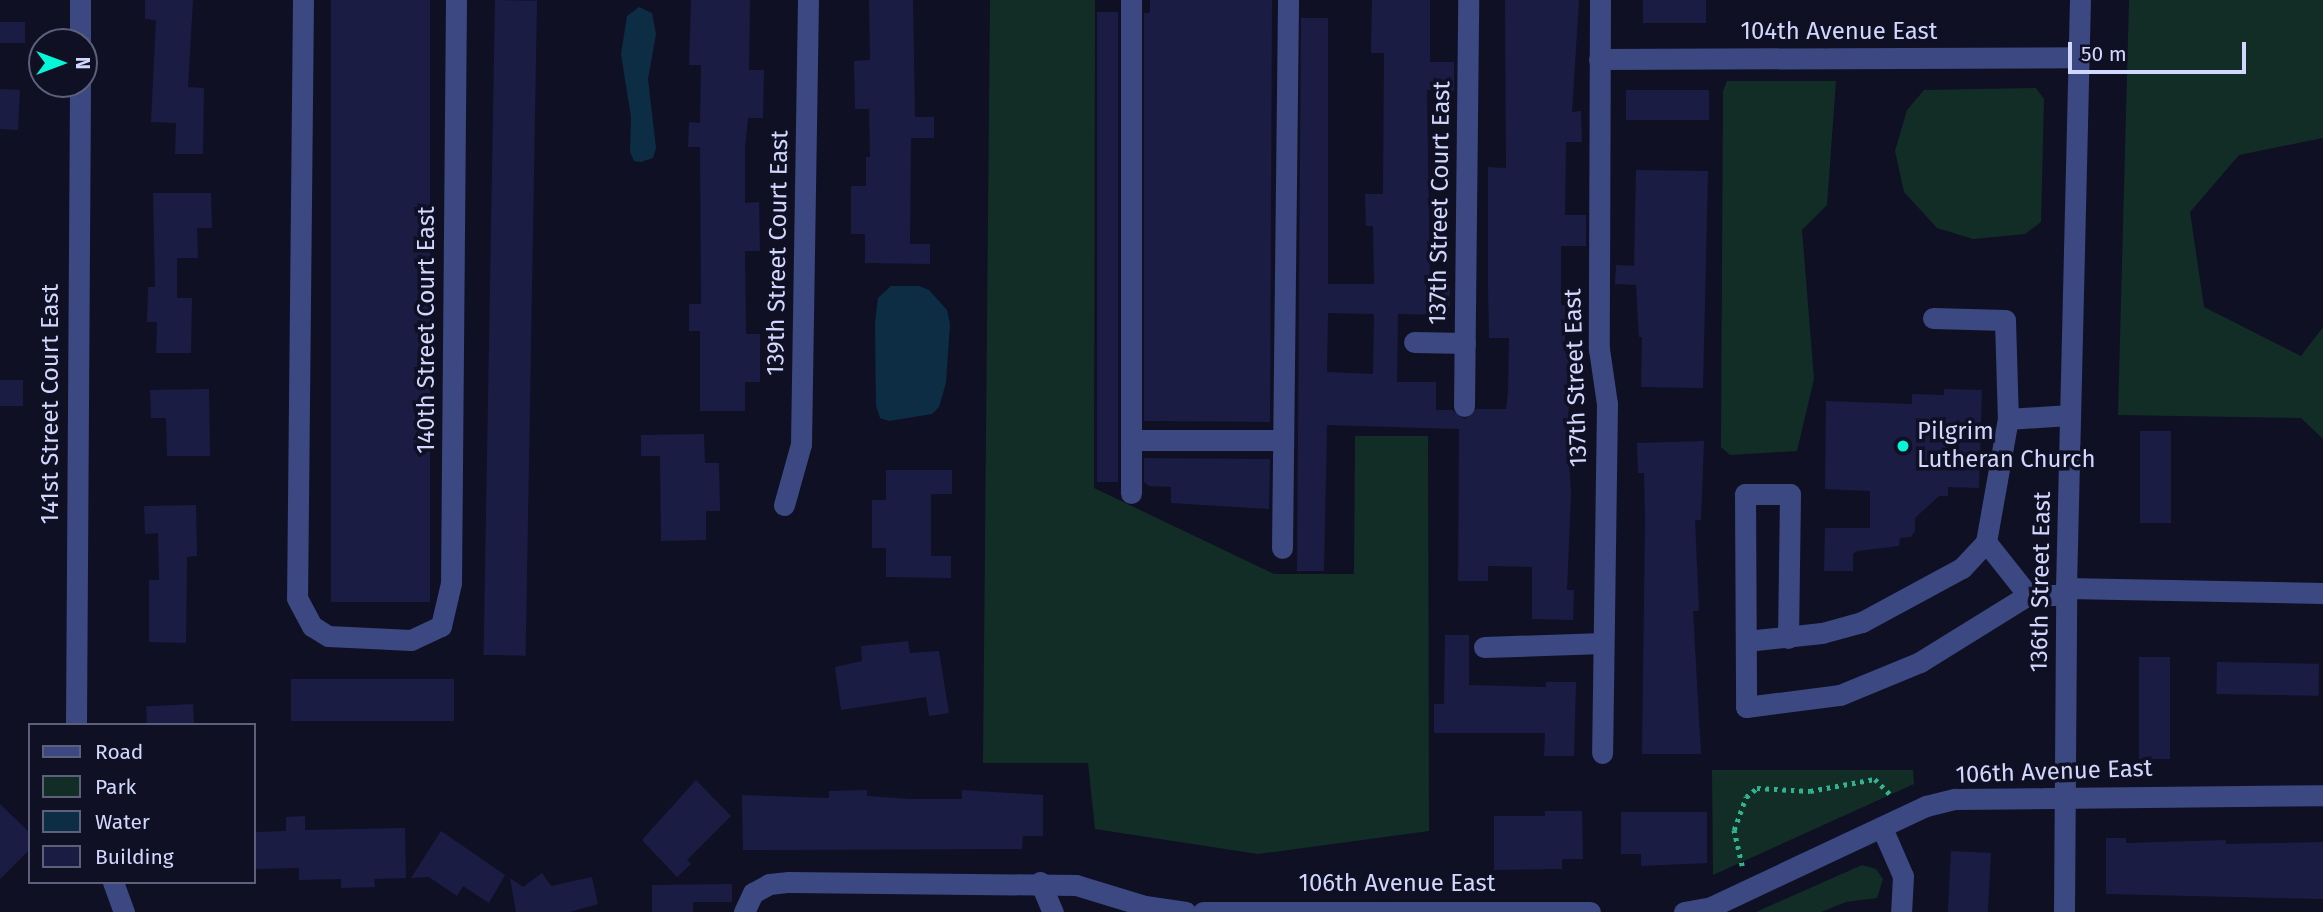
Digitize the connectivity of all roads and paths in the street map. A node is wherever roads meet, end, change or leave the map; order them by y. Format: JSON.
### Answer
{"nodes":[{"id":1,"x":80,"y":0,"type":"edge"},
{"id":2,"x":303,"y":0,"type":"edge"},
{"id":3,"x":456,"y":0,"type":"edge"},
{"id":4,"x":808,"y":0,"type":"edge"},
{"id":5,"x":1131,"y":0,"type":"edge"},
{"id":6,"x":1288,"y":0,"type":"edge"},
{"id":7,"x":1468,"y":0,"type":"edge"},
{"id":8,"x":1600,"y":0,"type":"edge"},
{"id":9,"x":2080,"y":0,"type":"edge"},
{"id":10,"x":80,"y":28,"type":"edge"},
{"id":11,"x":2079,"y":57,"type":"junction"},
{"id":12,"x":1599,"y":59,"type":"junction"},
{"id":13,"x":80,"y":98,"type":"edge"},
{"id":14,"x":1933,"y":318,"type":"dead end"},
{"id":15,"x":1414,"y":342,"type":"dead end"},
{"id":16,"x":1465,"y":343,"type":"junction"},
{"id":17,"x":1464,"y":406,"type":"dead end"},
{"id":18,"x":2070,"y":415,"type":"junction"},
{"id":19,"x":2008,"y":419,"type":"junction"},
{"id":20,"x":1131,"y":440,"type":"junction"},
{"id":21,"x":1283,"y":440,"type":"junction"},
{"id":22,"x":1131,"y":493,"type":"dead end"},
{"id":23,"x":784,"y":505,"type":"dead end"},
{"id":24,"x":1986,"y":542,"type":"junction"},
{"id":25,"x":1282,"y":548,"type":"dead end"},
{"id":26,"x":2066,"y":592,"type":"junction"},
{"id":27,"x":2323,"y":593,"type":"edge"},
{"id":28,"x":2028,"y":595,"type":"junction"},
{"id":29,"x":1788,"y":638,"type":"junction"},
{"id":30,"x":1745,"y":640,"type":"junction"},
{"id":31,"x":1604,"y":643,"type":"junction"},
{"id":32,"x":1485,"y":647,"type":"dead end"},
{"id":33,"x":76,"y":723,"type":"edge"},
{"id":34,"x":1602,"y":754,"type":"dead end"},
{"id":35,"x":2323,"y":795,"type":"edge"},
{"id":36,"x":1892,"y":796,"type":"dead end"},
{"id":37,"x":2065,"y":798,"type":"junction"},
{"id":38,"x":1882,"y":828,"type":"junction"},
{"id":39,"x":1742,"y":866,"type":"dead end"},
{"id":40,"x":1040,"y":882,"type":"junction"},
{"id":41,"x":114,"y":884,"type":"edge"},
{"id":42,"x":1413,"y":911,"type":"edge"},
{"id":43,"x":124,"y":912,"type":"edge"},
{"id":44,"x":744,"y":912,"type":"edge"},
{"id":45,"x":1053,"y":912,"type":"edge"},
{"id":46,"x":1186,"y":912,"type":"edge"},
{"id":47,"x":1203,"y":912,"type":"edge"},
{"id":48,"x":1590,"y":912,"type":"edge"},
{"id":49,"x":1684,"y":912,"type":"edge"},
{"id":50,"x":1902,"y":912,"type":"edge"},
{"id":51,"x":2064,"y":912,"type":"edge"}],
"edges":[{"from":1,"to":10,"type":"street"},
{"from":2,"to":3,"type":"street","name":"140th Street Court East"},
{"from":4,"to":23,"type":"street","name":"139th Street Court East"},
{"from":5,"to":20,"type":"street"},
{"from":6,"to":21,"type":"street"},
{"from":7,"to":16,"type":"street","name":"137th Street Court East"},
{"from":8,"to":12,"type":"street","name":"137th Street East"},
{"from":9,"to":11,"type":"street","name":"136th Street East"},
{"from":11,"to":12,"type":"street","name":"104th Avenue East"},
{"from":11,"to":18,"type":"street","name":"136th Street East"},
{"from":12,"to":31,"type":"street","name":"137th Street East"},
{"from":13,"to":33,"type":"street","name":"141st Street Court East"},
{"from":14,"to":19,"type":"street"},
{"from":15,"to":16,"type":"street"},
{"from":16,"to":17,"type":"street","name":"137th Street Court East"},
{"from":18,"to":19,"type":"street"},
{"from":18,"to":26,"type":"street","name":"136th Street East"},
{"from":19,"to":24,"type":"street"},
{"from":20,"to":21,"type":"street"},
{"from":20,"to":22,"type":"street"},
{"from":21,"to":25,"type":"street"},
{"from":24,"to":28,"type":"street"},
{"from":24,"to":29,"type":"street"},
{"from":26,"to":27,"type":"street"},
{"from":26,"to":28,"type":"street"},
{"from":26,"to":37,"type":"street","name":"136th Street East"},
{"from":28,"to":30,"type":"street"},
{"from":29,"to":30,"type":"street"},
{"from":29,"to":30,"type":"street"},
{"from":31,"to":32,"type":"street"},
{"from":31,"to":34,"type":"street","name":"137th Street East"},
{"from":35,"to":37,"type":"street","name":"106th Avenue East"},
{"from":36,"to":39,"type":"path"},
{"from":37,"to":38,"type":"street","name":"106th Avenue East"},
{"from":37,"to":51,"type":"street","name":"136th Street East"},
{"from":38,"to":49,"type":"street","name":"106th Avenue East"},
{"from":38,"to":50,"type":"street"},
{"from":40,"to":44,"type":"street"},
{"from":40,"to":45,"type":"street"},
{"from":40,"to":46,"type":"street"},
{"from":41,"to":43,"type":"street"},
{"from":42,"to":47,"type":"street","name":"106th Avenue East"},
{"from":42,"to":48,"type":"street","name":"106th Avenue East"}]}
